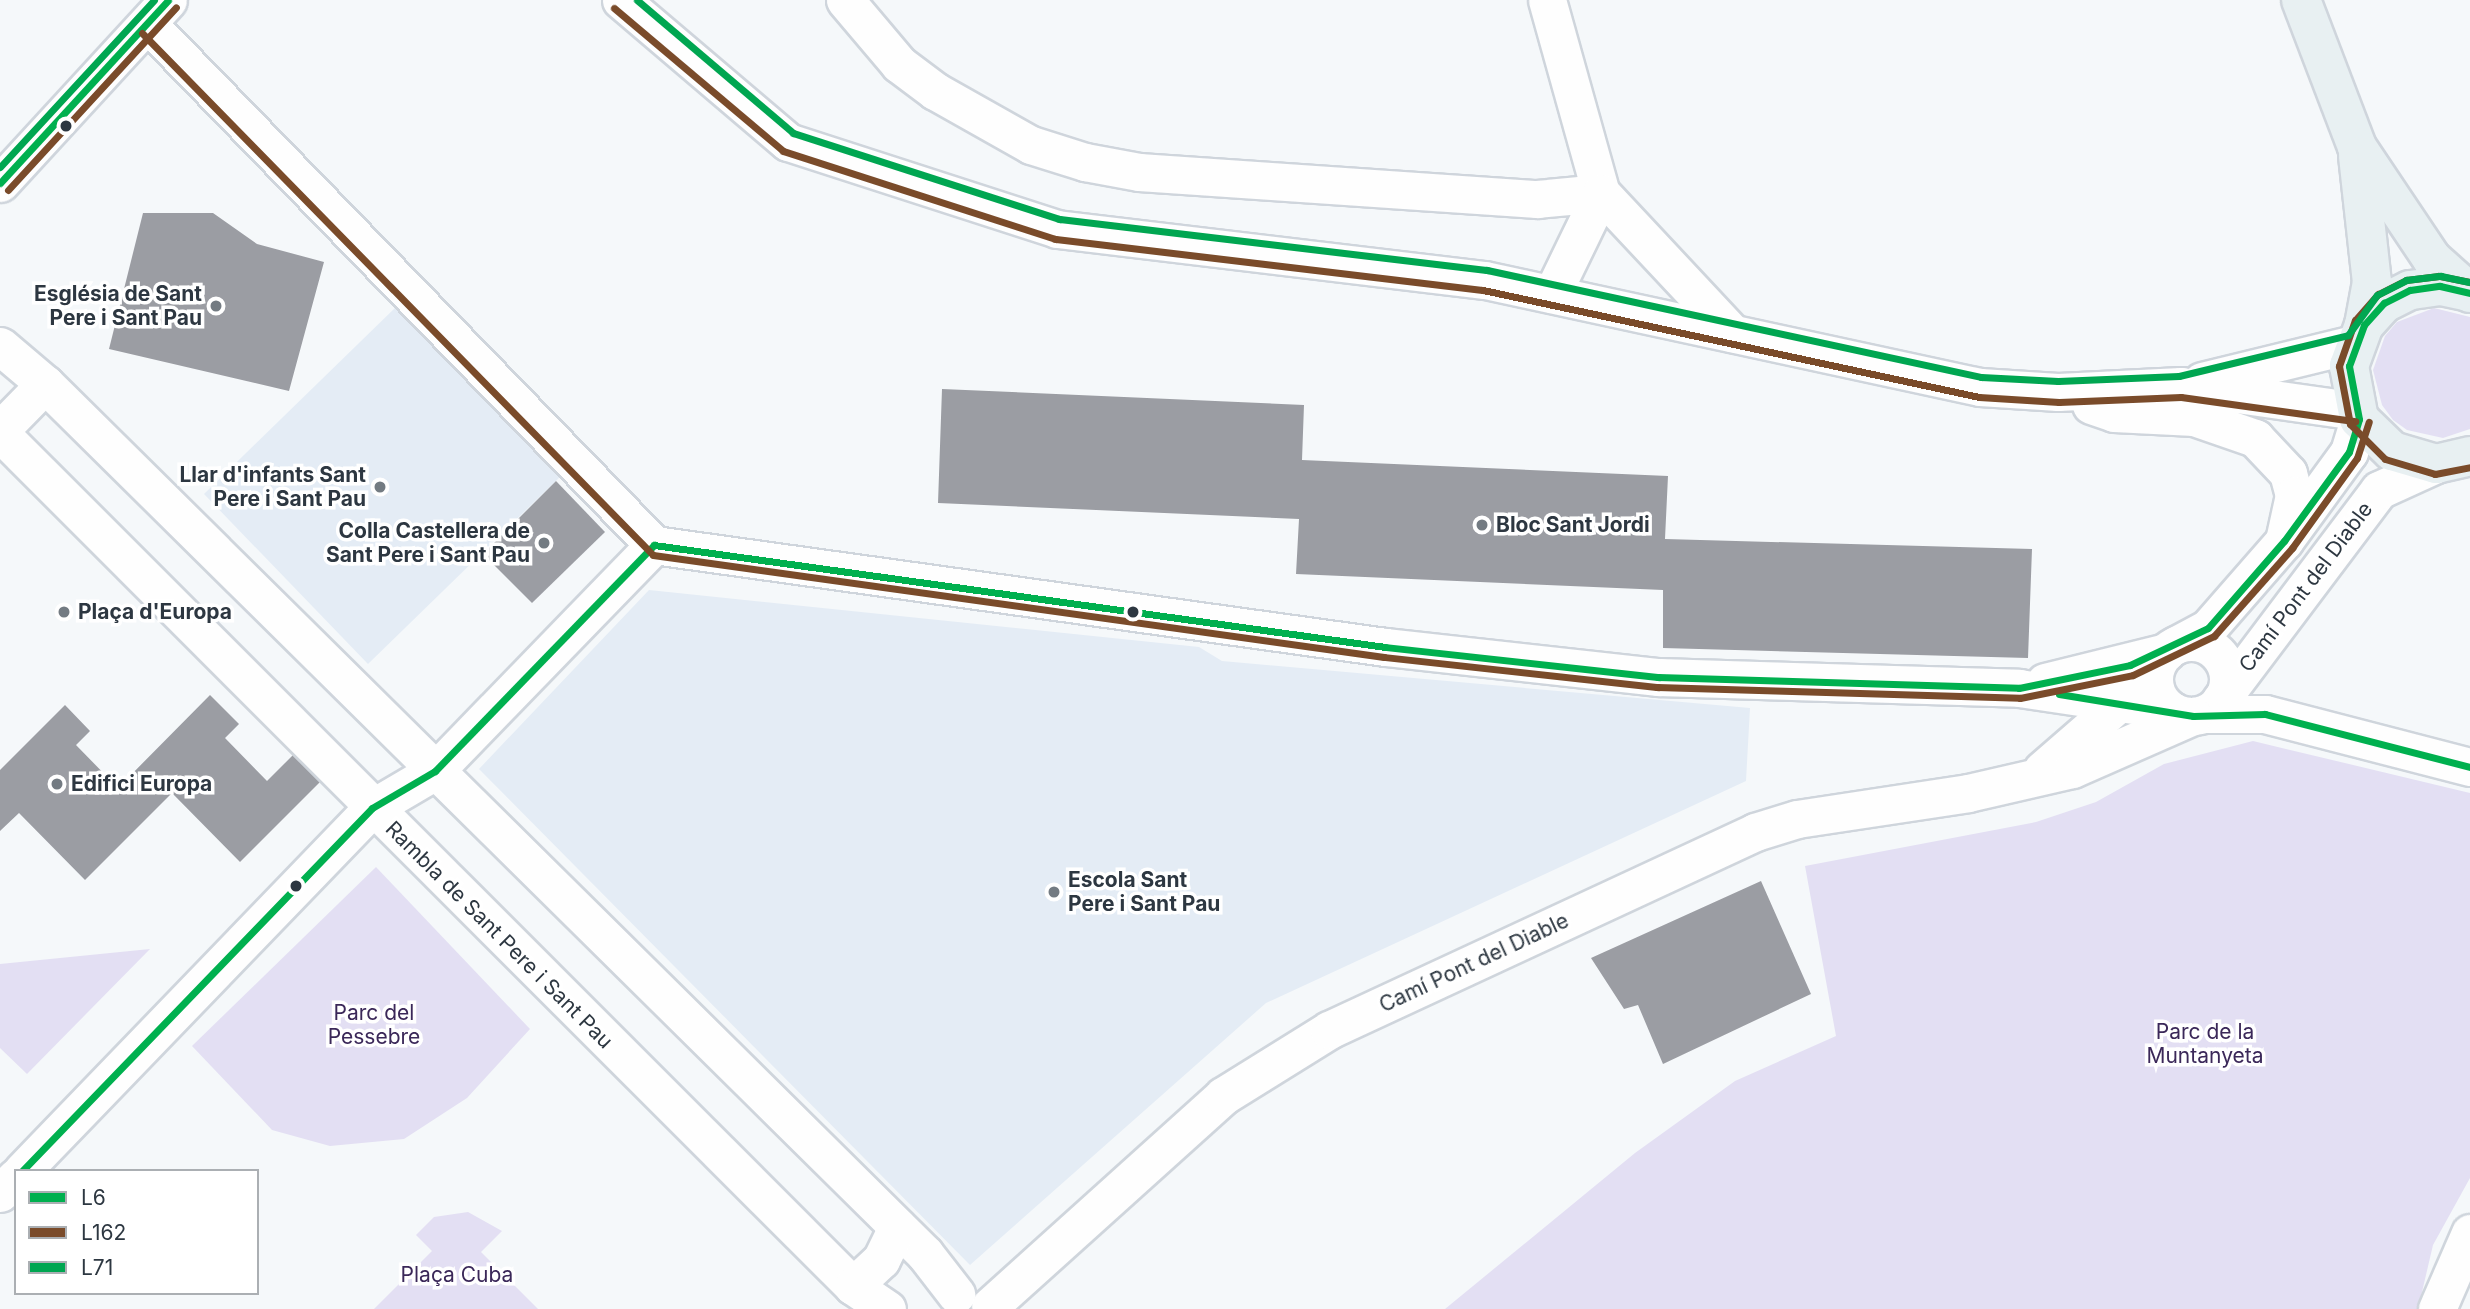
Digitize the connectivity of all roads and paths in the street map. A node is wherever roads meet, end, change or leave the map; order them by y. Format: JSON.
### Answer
{"nodes":[{"id":1,"x":621,"y":0,"type":"edge"},
{"id":2,"x":845,"y":0,"type":"edge"},
{"id":3,"x":1547,"y":0,"type":"edge"},
{"id":4,"x":2301,"y":0,"type":"edge"},
{"id":5,"x":159,"y":13,"type":"edge"},
{"id":6,"x":2357,"y":147,"type":"junction"},
{"id":7,"x":0,"y":183,"type":"edge"},
{"id":8,"x":1601,"y":193,"type":"junction"},
{"id":9,"x":2469,"y":292,"type":"edge"},
{"id":10,"x":1552,"y":294,"type":"junction"},
{"id":11,"x":1732,"y":333,"type":"junction"},
{"id":12,"x":2359,"y":334,"type":"junction"},
{"id":13,"x":0,"y":346,"type":"edge"},
{"id":14,"x":45,"y":384,"type":"junction"},
{"id":15,"x":2181,"y":386,"type":"junction"},
{"id":16,"x":2057,"y":393,"type":"junction"},
{"id":17,"x":2358,"y":415,"type":"junction"},
{"id":18,"x":0,"y":431,"type":"edge"},
{"id":19,"x":2453,"y":460,"type":"edge"},
{"id":20,"x":2284,"y":541,"type":"junction"},
{"id":21,"x":654,"y":545,"type":"junction"},
{"id":22,"x":2166,"y":656,"type":"junction"},
{"id":23,"x":2019,"y":688,"type":"junction"},
{"id":24,"x":2208,"y":697,"type":"junction"},
{"id":25,"x":2120,"y":703,"type":"junction"},
{"id":26,"x":2265,"y":714,"type":"junction"},
{"id":27,"x":2066,"y":751,"type":"junction"},
{"id":28,"x":2470,"y":767,"type":"edge"},
{"id":29,"x":435,"y":771,"type":"junction"},
{"id":30,"x":2038,"y":773,"type":"junction"},
{"id":31,"x":372,"y":808,"type":"junction"},
{"id":32,"x":24,"y":1169,"type":"edge"},
{"id":33,"x":14,"y":1179,"type":"edge"},
{"id":34,"x":0,"y":1193,"type":"edge"},
{"id":35,"x":897,"y":1227,"type":"junction"},
{"id":36,"x":2470,"y":1233,"type":"edge"},
{"id":37,"x":853,"y":1286,"type":"junction"},
{"id":38,"x":943,"y":1302,"type":"edge"},
{"id":39,"x":991,"y":1308,"type":"edge"},
{"id":40,"x":887,"y":1309,"type":"edge"},
{"id":41,"x":2437,"y":1309,"type":"edge"}],
"edges":[{"from":1,"to":10,"type":"street"},
{"from":2,"to":8,"type":"street"},
{"from":3,"to":8,"type":"street"},
{"from":4,"to":6,"type":"main road"},
{"from":5,"to":7,"type":"street"},
{"from":5,"to":21,"type":"street"},
{"from":6,"to":9,"type":"main road"},
{"from":6,"to":12,"type":"main road"},
{"from":8,"to":10,"type":"street"},
{"from":8,"to":11,"type":"street"},
{"from":9,"to":12,"type":"main road"},
{"from":10,"to":11,"type":"street"},
{"from":11,"to":16,"type":"street"},
{"from":12,"to":15,"type":"street"},
{"from":12,"to":17,"type":"main road"},
{"from":13,"to":14,"type":"street"},
{"from":14,"to":18,"type":"street"},
{"from":14,"to":29,"type":"street"},
{"from":15,"to":16,"type":"street"},
{"from":15,"to":17,"type":"street"},
{"from":16,"to":20,"type":"street","name":"Camí Pont del Diable"},
{"from":17,"to":19,"type":"main road"},
{"from":17,"to":20,"type":"street","name":"Camí Pont del Diable"},
{"from":18,"to":31,"type":"street","name":"Rambla de Sant Pere i Sant Pau"},
{"from":19,"to":24,"type":"street","name":"Camí Pont del Diable"},
{"from":20,"to":22,"type":"street","name":"Camí Pont del Diable"},
{"from":21,"to":23,"type":"street"},
{"from":21,"to":29,"type":"street"},
{"from":22,"to":23,"type":"street"},
{"from":22,"to":24,"type":"street"},
{"from":22,"to":24,"type":"street"},
{"from":22,"to":25,"type":"street","name":"Camí Pont del Diable"},
{"from":23,"to":25,"type":"street"},
{"from":23,"to":27,"type":"street"},
{"from":24,"to":25,"type":"street"},
{"from":24,"to":26,"type":"street"},
{"from":24,"to":26,"type":"street"},
{"from":24,"to":30,"type":"street","name":"Camí Pont del Diable"},
{"from":25,"to":27,"type":"street","name":"Camí Pont del Diable"},
{"from":26,"to":28,"type":"street"},
{"from":27,"to":30,"type":"street","name":"Camí Pont del Diable"},
{"from":29,"to":31,"type":"street"},
{"from":29,"to":35,"type":"street"},
{"from":30,"to":39,"type":"street","name":"Camí Pont del Diable"},
{"from":31,"to":32,"type":"street"},
{"from":31,"to":37,"type":"street","name":"Rambla de Sant Pere i Sant Pau"},
{"from":33,"to":34,"type":"street"},
{"from":35,"to":37,"type":"street"},
{"from":35,"to":38,"type":"street"},
{"from":36,"to":41,"type":"street"},
{"from":37,"to":40,"type":"street","name":"Rambla de Sant Pere i Sant Pau"},
{"from":38,"to":39,"type":"street"}]}
